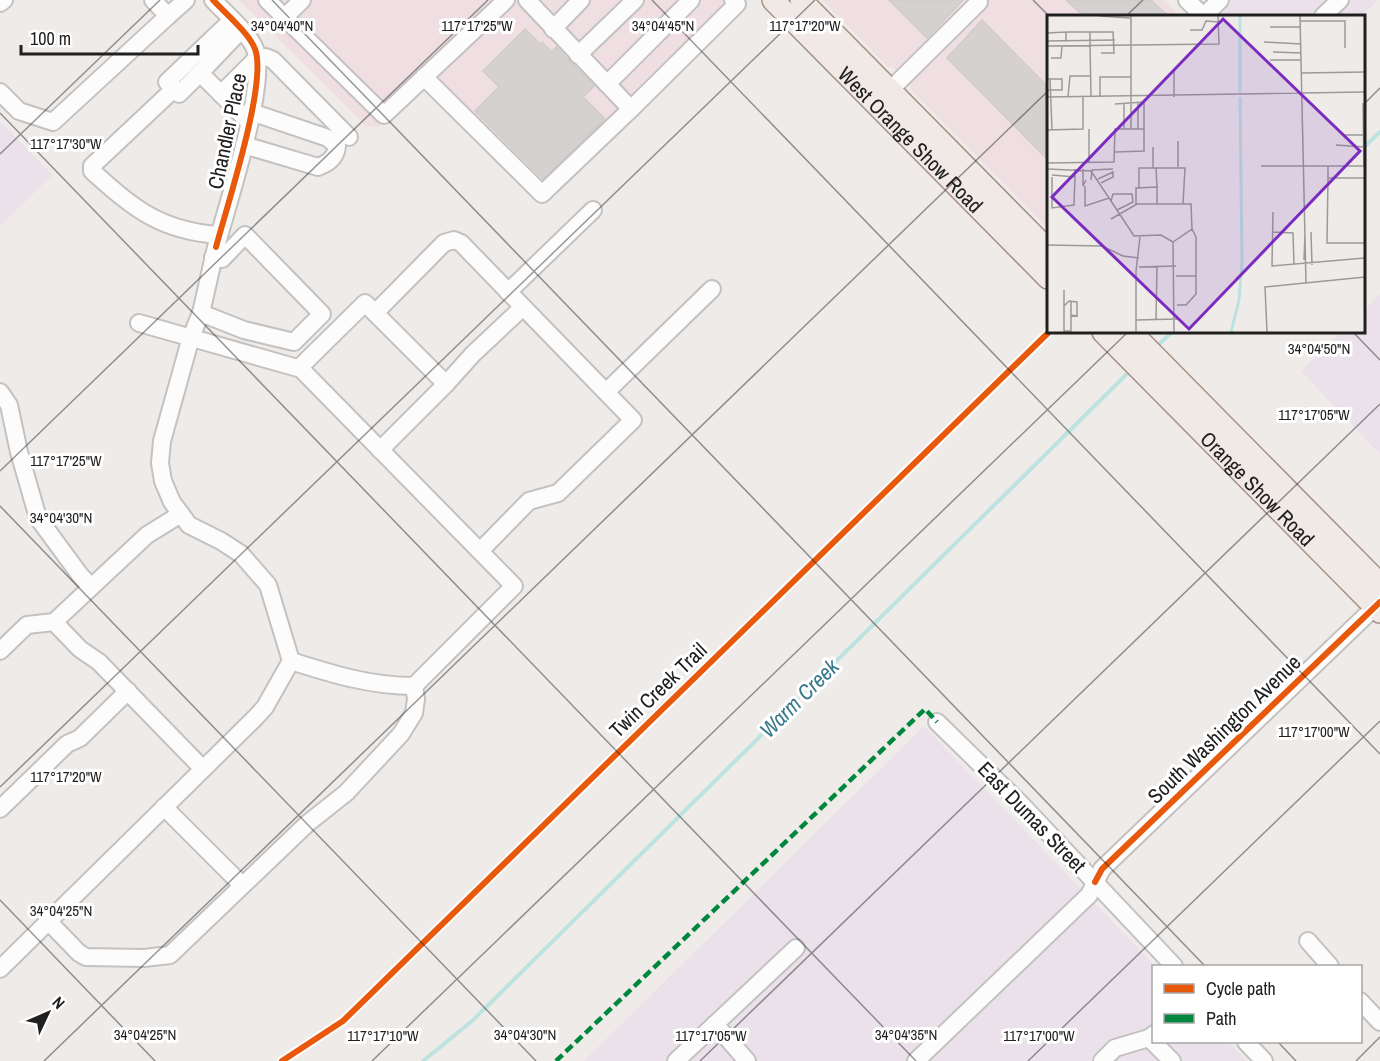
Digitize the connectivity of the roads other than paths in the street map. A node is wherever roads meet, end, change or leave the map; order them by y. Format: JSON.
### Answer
{"nodes":[{"id":1,"x":3,"y":0,"type":"edge"},
{"id":2,"x":153,"y":0,"type":"edge"},
{"id":3,"x":186,"y":0,"type":"edge"},
{"id":4,"x":213,"y":0,"type":"edge"},
{"id":5,"x":267,"y":0,"type":"edge"},
{"id":6,"x":302,"y":0,"type":"edge"},
{"id":7,"x":506,"y":0,"type":"edge"},
{"id":8,"x":527,"y":0,"type":"edge"},
{"id":9,"x":581,"y":0,"type":"edge"},
{"id":10,"x":635,"y":0,"type":"edge"},
{"id":11,"x":691,"y":0,"type":"edge"},
{"id":12,"x":733,"y":0,"type":"edge"},
{"id":13,"x":773,"y":0,"type":"edge"},
{"id":14,"x":801,"y":0,"type":"edge"},
{"id":15,"x":1187,"y":0,"type":"edge"},
{"id":16,"x":1220,"y":0,"type":"edge"},
{"id":17,"x":1340,"y":0,"type":"edge"},
{"id":18,"x":979,"y":2,"type":"dead end"},
{"id":19,"x":0,"y":3,"type":"edge"},
{"id":20,"x":1203,"y":15,"type":"edge"},
{"id":21,"x":1205,"y":15,"type":"edge"},
{"id":22,"x":1324,"y":15,"type":"edge"},
{"id":23,"x":168,"y":16,"type":"junction"},
{"id":24,"x":284,"y":18,"type":"junction"},
{"id":25,"x":236,"y":25,"type":"junction"},
{"id":26,"x":552,"y":29,"type":"junction"},
{"id":27,"x":578,"y":55,"type":"junction"},
{"id":28,"x":258,"y":57,"type":"junction"},
{"id":29,"x":200,"y":73,"type":"junction"},
{"id":30,"x":424,"y":77,"type":"junction"},
{"id":31,"x":607,"y":84,"type":"junction"},
{"id":32,"x":174,"y":88,"type":"junction"},
{"id":33,"x":0,"y":92,"type":"edge"},
{"id":34,"x":221,"y":94,"type":"junction"},
{"id":35,"x":883,"y":97,"type":"junction"},
{"id":36,"x":631,"y":109,"type":"junction"},
{"id":37,"x":250,"y":117,"type":"junction"},
{"id":38,"x":349,"y":136,"type":"dead end"},
{"id":39,"x":244,"y":145,"type":"junction"},
{"id":40,"x":593,"y":210,"type":"dead end"},
{"id":41,"x":216,"y":246,"type":"junction"},
{"id":42,"x":1047,"y":249,"type":"edge"},
{"id":43,"x":1047,"y":277,"type":"edge"},
{"id":44,"x":712,"y":289,"type":"dead end"},
{"id":45,"x":508,"y":292,"type":"junction"},
{"id":46,"x":523,"y":307,"type":"junction"},
{"id":47,"x":201,"y":313,"type":"junction"},
{"id":48,"x":375,"y":313,"type":"junction"},
{"id":49,"x":139,"y":323,"type":"dead end"},
{"id":50,"x":1105,"y":333,"type":"edge"},
{"id":51,"x":1132,"y":333,"type":"edge"},
{"id":52,"x":191,"y":337,"type":"junction"},
{"id":53,"x":1144,"y":358,"type":"junction"},
{"id":54,"x":299,"y":368,"type":"junction"},
{"id":55,"x":446,"y":384,"type":"junction"},
{"id":56,"x":0,"y":392,"type":"edge"},
{"id":57,"x":606,"y":392,"type":"junction"},
{"id":58,"x":1226,"y":440,"type":"junction"},
{"id":59,"x":381,"y":450,"type":"junction"},
{"id":60,"x":181,"y":514,"type":"junction"},
{"id":61,"x":480,"y":551,"type":"junction"},
{"id":62,"x":1380,"y":584,"type":"edge"},
{"id":63,"x":91,"y":587,"type":"junction"},
{"id":64,"x":1378,"y":607,"type":"edge"},
{"id":65,"x":54,"y":622,"type":"junction"},
{"id":66,"x":0,"y":651,"type":"edge"},
{"id":67,"x":291,"y":661,"type":"junction"},
{"id":68,"x":414,"y":686,"type":"junction"},
{"id":69,"x":128,"y":691,"type":"junction"},
{"id":70,"x":937,"y":722,"type":"dead end"},
{"id":71,"x":203,"y":769,"type":"junction"},
{"id":72,"x":164,"y":807,"type":"junction"},
{"id":73,"x":0,"y":809,"type":"edge"},
{"id":74,"x":1095,"y":882,"type":"junction"},
{"id":75,"x":242,"y":885,"type":"junction"},
{"id":76,"x":48,"y":921,"type":"junction"},
{"id":77,"x":1308,"y":941,"type":"dead end"},
{"id":78,"x":796,"y":948,"type":"dead end"},
{"id":79,"x":1173,"y":965,"type":"edge"},
{"id":80,"x":1329,"y":965,"type":"edge"},
{"id":81,"x":0,"y":969,"type":"edge"},
{"id":82,"x":1362,"y":1003,"type":"edge"},
{"id":83,"x":1380,"y":1022,"type":"edge"},
{"id":84,"x":715,"y":1024,"type":"junction"},
{"id":85,"x":1151,"y":1036,"type":"edge"},
{"id":86,"x":1157,"y":1043,"type":"edge"},
{"id":87,"x":1248,"y":1043,"type":"edge"},
{"id":88,"x":676,"y":1061,"type":"edge"},
{"id":89,"x":747,"y":1061,"type":"edge"},
{"id":90,"x":916,"y":1061,"type":"edge"},
{"id":91,"x":1102,"y":1061,"type":"edge"},
{"id":92,"x":1172,"y":1061,"type":"edge"},
{"id":93,"x":1264,"y":1061,"type":"edge"}],
"edges":[{"from":1,"to":19,"type":"street"},
{"from":2,"to":23,"type":"street"},
{"from":3,"to":23,"type":"street"},
{"from":4,"to":25,"type":"street","name":"Chandler Place"},
{"from":5,"to":24,"type":"street"},
{"from":6,"to":24,"type":"street"},
{"from":7,"to":30,"type":"street"},
{"from":8,"to":26,"type":"street"},
{"from":9,"to":26,"type":"street"},
{"from":10,"to":27,"type":"street"},
{"from":11,"to":31,"type":"street"},
{"from":12,"to":36,"type":"street"},
{"from":13,"to":35,"type":"main road","name":"West Orange Show Road"},
{"from":14,"to":35,"type":"main road","name":"West Orange Show Road"},
{"from":15,"to":20,"type":"street"},
{"from":16,"to":21,"type":"street"},
{"from":17,"to":22,"type":"street"},
{"from":18,"to":35,"type":"street"},
{"from":23,"to":33,"type":"street"},
{"from":24,"to":30,"type":"street"},
{"from":25,"to":28,"type":"street","name":"Chandler Place"},
{"from":25,"to":29,"type":"street"},
{"from":25,"to":32,"type":"street"},
{"from":26,"to":27,"type":"street"},
{"from":27,"to":31,"type":"street"},
{"from":28,"to":34,"type":"street"},
{"from":28,"to":37,"type":"street","name":"Chandler Place"},
{"from":28,"to":38,"type":"street"},
{"from":29,"to":32,"type":"street"},
{"from":29,"to":34,"type":"street"},
{"from":30,"to":36,"type":"street"},
{"from":31,"to":36,"type":"street"},
{"from":32,"to":41,"type":"street"},
{"from":34,"to":37,"type":"street"},
{"from":35,"to":42,"type":"main road","name":"West Orange Show Road"},
{"from":35,"to":43,"type":"main road","name":"West Orange Show Road"},
{"from":37,"to":39,"type":"street","name":"Chandler Place"},
{"from":37,"to":39,"type":"street"},
{"from":39,"to":41,"type":"street","name":"Chandler Place"},
{"from":40,"to":45,"type":"street"},
{"from":41,"to":47,"type":"street","name":"Chandler Place"},
{"from":41,"to":47,"type":"street"},
{"from":44,"to":57,"type":"street"},
{"from":45,"to":46,"type":"street"},
{"from":45,"to":48,"type":"street"},
{"from":46,"to":55,"type":"street"},
{"from":46,"to":57,"type":"street"},
{"from":47,"to":52,"type":"street","name":"Chandler Place"},
{"from":48,"to":54,"type":"street"},
{"from":48,"to":55,"type":"street"},
{"from":49,"to":52,"type":"street"},
{"from":50,"to":53,"type":"main road"},
{"from":51,"to":53,"type":"main road"},
{"from":52,"to":54,"type":"street"},
{"from":52,"to":60,"type":"street","name":"Chandler Place"},
{"from":53,"to":58,"type":"main road","name":"Orange Show Road"},
{"from":54,"to":59,"type":"street"},
{"from":55,"to":59,"type":"street"},
{"from":56,"to":63,"type":"street"},
{"from":57,"to":61,"type":"street"},
{"from":58,"to":62,"type":"main road","name":"Orange Show Road"},
{"from":58,"to":64,"type":"main road","name":"Orange Show Road"},
{"from":59,"to":61,"type":"street"},
{"from":60,"to":63,"type":"street"},
{"from":60,"to":67,"type":"street"},
{"from":61,"to":68,"type":"street"},
{"from":63,"to":65,"type":"street"},
{"from":64,"to":74,"type":"street","name":"South Washington Avenue"},
{"from":65,"to":66,"type":"street"},
{"from":65,"to":69,"type":"street"},
{"from":67,"to":68,"type":"street"},
{"from":67,"to":71,"type":"street"},
{"from":68,"to":75,"type":"street"},
{"from":69,"to":71,"type":"street"},
{"from":69,"to":73,"type":"street"},
{"from":70,"to":74,"type":"street","name":"East Dumas Street"},
{"from":71,"to":72,"type":"street"},
{"from":72,"to":75,"type":"street"},
{"from":72,"to":76,"type":"street"},
{"from":74,"to":79,"type":"street","name":"East Dumas Street"},
{"from":74,"to":90,"type":"street","name":"South Washington Avenue"},
{"from":75,"to":76,"type":"street"},
{"from":76,"to":81,"type":"street"},
{"from":77,"to":80,"type":"street"},
{"from":78,"to":84,"type":"street"},
{"from":82,"to":83,"type":"street"},
{"from":84,"to":88,"type":"street"},
{"from":84,"to":89,"type":"street"},
{"from":85,"to":91,"type":"street"},
{"from":86,"to":92,"type":"street"},
{"from":87,"to":93,"type":"street"}]}
